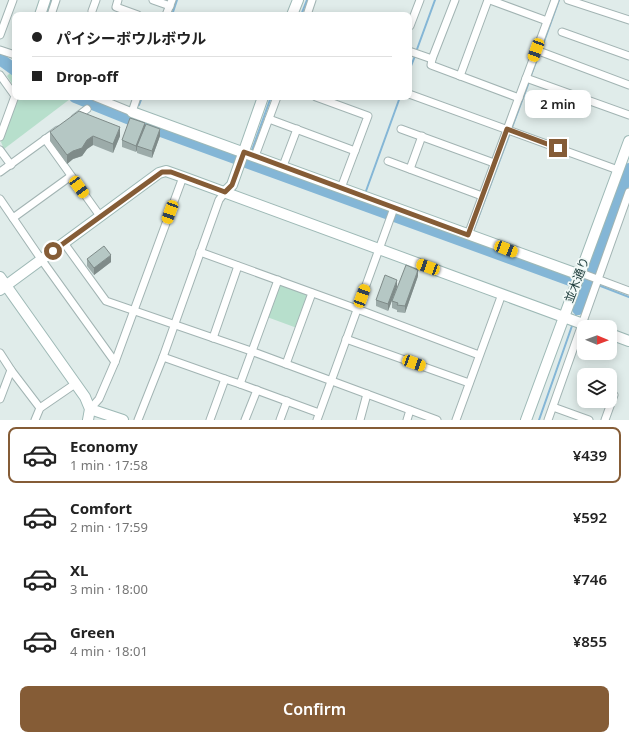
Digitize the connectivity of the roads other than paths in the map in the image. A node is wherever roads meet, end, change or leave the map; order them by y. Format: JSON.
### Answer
{"nodes":[{"id":1,"x":13,"y":0,"type":"edge"},
{"id":2,"x":56,"y":0,"type":"edge"},
{"id":3,"x":96,"y":0,"type":"edge"},
{"id":4,"x":118,"y":0,"type":"edge"},
{"id":5,"x":153,"y":0,"type":"edge"},
{"id":6,"x":298,"y":0,"type":"edge"},
{"id":7,"x":312,"y":0,"type":"edge"},
{"id":8,"x":420,"y":0,"type":"edge"},
{"id":9,"x":455,"y":0,"type":"edge"},
{"id":10,"x":489,"y":0,"type":"edge"},
{"id":11,"x":555,"y":0,"type":"edge"},
{"id":12,"x":568,"y":0,"type":"edge"},
{"id":13,"x":171,"y":3,"type":"edge"},
{"id":14,"x":46,"y":10,"type":"edge"},
{"id":15,"x":92,"y":11,"type":"dead end"},
{"id":16,"x":130,"y":12,"type":"edge"},
{"id":17,"x":293,"y":12,"type":"edge"},
{"id":18,"x":309,"y":12,"type":"edge"},
{"id":19,"x":629,"y":20,"type":"edge"},
{"id":20,"x":412,"y":21,"type":"edge"},
{"id":21,"x":547,"y":21,"type":"junction"},
{"id":22,"x":562,"y":32,"type":"dead end"},
{"id":23,"x":0,"y":35,"type":"edge"},
{"id":24,"x":0,"y":50,"type":"edge"},
{"id":25,"x":539,"y":51,"type":"junction"},
{"id":26,"x":414,"y":53,"type":"edge"},
{"id":27,"x":12,"y":54,"type":"edge"},
{"id":28,"x":629,"y":56,"type":"edge"},
{"id":29,"x":432,"y":59,"type":"junction"},
{"id":30,"x":0,"y":75,"type":"edge"},
{"id":31,"x":460,"y":76,"type":"junction"},
{"id":32,"x":529,"y":79,"type":"junction"},
{"id":33,"x":629,"y":85,"type":"edge"},
{"id":34,"x":12,"y":92,"type":"edge"},
{"id":35,"x":412,"y":95,"type":"edge"},
{"id":36,"x":519,"y":98,"type":"junction"},
{"id":37,"x":14,"y":100,"type":"edge"},
{"id":38,"x":136,"y":100,"type":"edge"},
{"id":39,"x":262,"y":100,"type":"edge"},
{"id":40,"x":276,"y":100,"type":"edge"},
{"id":41,"x":324,"y":100,"type":"edge"},
{"id":42,"x":113,"y":101,"type":"edge"},
{"id":43,"x":87,"y":109,"type":"dead end"},
{"id":44,"x":132,"y":112,"type":"junction"},
{"id":45,"x":629,"y":115,"type":"edge"},
{"id":46,"x":269,"y":119,"type":"junction"},
{"id":47,"x":297,"y":129,"type":"junction"},
{"id":48,"x":401,"y":129,"type":"dead end"},
{"id":49,"x":510,"y":130,"type":"junction"},
{"id":50,"x":422,"y":136,"type":"junction"},
{"id":51,"x":0,"y":137,"type":"edge"},
{"id":52,"x":45,"y":140,"type":"junction"},
{"id":53,"x":629,"y":143,"type":"edge"},
{"id":54,"x":0,"y":150,"type":"edge"},
{"id":55,"x":355,"y":151,"type":"junction"},
{"id":56,"x":242,"y":156,"type":"junction"},
{"id":57,"x":255,"y":156,"type":"junction"},
{"id":58,"x":388,"y":162,"type":"dead end"},
{"id":59,"x":494,"y":163,"type":"junction"},
{"id":60,"x":11,"y":165,"type":"junction"},
{"id":61,"x":283,"y":166,"type":"junction"},
{"id":62,"x":410,"y":170,"type":"junction"},
{"id":63,"x":618,"y":170,"type":"junction"},
{"id":64,"x":0,"y":172,"type":"edge"},
{"id":65,"x":71,"y":176,"type":"junction"},
{"id":66,"x":183,"y":176,"type":"junction"},
{"id":67,"x":342,"y":188,"type":"junction"},
{"id":68,"x":225,"y":192,"type":"junction"},
{"id":69,"x":629,"y":192,"type":"edge"},
{"id":70,"x":482,"y":196,"type":"junction"},
{"id":71,"x":0,"y":199,"type":"edge"},
{"id":72,"x":392,"y":212,"type":"junction"},
{"id":73,"x":100,"y":216,"type":"junction"},
{"id":74,"x":13,"y":218,"type":"junction"},
{"id":75,"x":468,"y":235,"type":"junction"},
{"id":76,"x":64,"y":243,"type":"junction"},
{"id":77,"x":379,"y":249,"type":"junction"},
{"id":78,"x":200,"y":252,"type":"junction"},
{"id":79,"x":41,"y":259,"type":"junction"},
{"id":80,"x":238,"y":266,"type":"junction"},
{"id":81,"x":582,"y":274,"type":"junction"},
{"id":82,"x":278,"y":280,"type":"junction"},
{"id":83,"x":596,"y":282,"type":"junction"},
{"id":84,"x":2,"y":284,"type":"edge"},
{"id":85,"x":629,"y":291,"type":"edge"},
{"id":86,"x":312,"y":293,"type":"junction"},
{"id":87,"x":502,"y":294,"type":"junction"},
{"id":88,"x":134,"y":309,"type":"junction"},
{"id":89,"x":357,"y":309,"type":"junction"},
{"id":90,"x":577,"y":320,"type":"edge"},
{"id":91,"x":578,"y":320,"type":"edge"},
{"id":92,"x":577,"y":322,"type":"edge"},
{"id":93,"x":174,"y":324,"type":"junction"},
{"id":94,"x":617,"y":337,"type":"edge"},
{"id":95,"x":213,"y":338,"type":"junction"},
{"id":96,"x":346,"y":339,"type":"junction"},
{"id":97,"x":629,"y":341,"type":"edge"},
{"id":98,"x":252,"y":352,"type":"junction"},
{"id":99,"x":0,"y":353,"type":"edge"},
{"id":100,"x":479,"y":356,"type":"junction"},
{"id":101,"x":163,"y":357,"type":"junction"},
{"id":102,"x":115,"y":362,"type":"junction"},
{"id":103,"x":286,"y":364,"type":"junction"},
{"id":104,"x":11,"y":370,"type":"junction"},
{"id":105,"x":225,"y":379,"type":"junction"},
{"id":106,"x":331,"y":381,"type":"junction"},
{"id":107,"x":469,"y":383,"type":"junction"},
{"id":108,"x":75,"y":384,"type":"junction"},
{"id":109,"x":240,"y":384,"type":"junction"},
{"id":110,"x":257,"y":390,"type":"junction"},
{"id":111,"x":367,"y":394,"type":"junction"},
{"id":112,"x":0,"y":399,"type":"edge"},
{"id":113,"x":286,"y":401,"type":"junction"},
{"id":114,"x":553,"y":407,"type":"junction"},
{"id":115,"x":40,"y":408,"type":"junction"},
{"id":116,"x":90,"y":408,"type":"junction"},
{"id":117,"x":609,"y":408,"type":"edge"},
{"id":118,"x":410,"y":410,"type":"junction"},
{"id":119,"x":318,"y":417,"type":"edge"},
{"id":120,"x":35,"y":420,"type":"edge"},
{"id":121,"x":88,"y":420,"type":"edge"},
{"id":122,"x":123,"y":420,"type":"edge"},
{"id":123,"x":138,"y":420,"type":"edge"},
{"id":124,"x":210,"y":420,"type":"edge"},
{"id":125,"x":245,"y":420,"type":"edge"},
{"id":126,"x":280,"y":420,"type":"edge"},
{"id":127,"x":360,"y":420,"type":"edge"},
{"id":128,"x":407,"y":420,"type":"edge"},
{"id":129,"x":437,"y":420,"type":"edge"},
{"id":130,"x":456,"y":420,"type":"edge"},
{"id":131,"x":526,"y":420,"type":"edge"},
{"id":132,"x":548,"y":420,"type":"edge"},
{"id":133,"x":589,"y":420,"type":"edge"},
{"id":134,"x":605,"y":420,"type":"edge"}],
"edges":[{"from":1,"to":23,"type":"street"},
{"from":2,"to":14,"type":"street"},
{"from":3,"to":15,"type":"street"},
{"from":4,"to":16,"type":"street"},
{"from":5,"to":13,"type":"street"},
{"from":6,"to":17,"type":"street"},
{"from":7,"to":18,"type":"street"},
{"from":8,"to":20,"type":"street"},
{"from":9,"to":29,"type":"street"},
{"from":10,"to":21,"type":"street"},
{"from":10,"to":31,"type":"street"},
{"from":11,"to":21,"type":"street"},
{"from":12,"to":19,"type":"street"},
{"from":21,"to":25,"type":"street"},
{"from":22,"to":28,"type":"street"},
{"from":24,"to":27,"type":"street"},
{"from":25,"to":32,"type":"street"},
{"from":25,"to":33,"type":"street"},
{"from":26,"to":29,"type":"street"},
{"from":29,"to":31,"type":"street"},
{"from":30,"to":34,"type":"street"},
{"from":31,"to":36,"type":"street"},
{"from":32,"to":36,"type":"street"},
{"from":32,"to":45,"type":"street"},
{"from":35,"to":49,"type":"street"},
{"from":36,"to":49,"type":"street"},
{"from":37,"to":51,"type":"street"},
{"from":38,"to":44,"type":"street"},
{"from":39,"to":56,"type":"street"},
{"from":40,"to":46,"type":"street"},
{"from":41,"to":55,"type":"street"},
{"from":42,"to":44,"type":"street"},
{"from":43,"to":52,"type":"street"},
{"from":44,"to":56,"type":"street"},
{"from":46,"to":47,"type":"street"},
{"from":46,"to":57,"type":"street"},
{"from":47,"to":55,"type":"street"},
{"from":47,"to":61,"type":"street"},
{"from":48,"to":50,"type":"street"},
{"from":49,"to":59,"type":"street"},
{"from":49,"to":63,"type":"street"},
{"from":50,"to":59,"type":"street"},
{"from":50,"to":62,"type":"street"},
{"from":52,"to":60,"type":"street"},
{"from":52,"to":65,"type":"street"},
{"from":53,"to":63,"type":"street","name":"並木通り"},
{"from":54,"to":60,"type":"street"},
{"from":55,"to":67,"type":"street"},
{"from":56,"to":57,"type":"street"},
{"from":56,"to":68,"type":"street"},
{"from":57,"to":61,"type":"street"},
{"from":58,"to":62,"type":"street"},
{"from":59,"to":70,"type":"street"},
{"from":60,"to":64,"type":"street"},
{"from":61,"to":67,"type":"street"},
{"from":62,"to":70,"type":"street"},
{"from":63,"to":81,"type":"street","name":"並木通り"},
{"from":65,"to":73,"type":"street"},
{"from":65,"to":74,"type":"street"},
{"from":66,"to":68,"type":"street"},
{"from":66,"to":73,"type":"street"},
{"from":66,"to":88,"type":"street"},
{"from":67,"to":72,"type":"street"},
{"from":68,"to":77,"type":"street"},
{"from":68,"to":78,"type":"street"},
{"from":69,"to":83,"type":"street"},
{"from":70,"to":75,"type":"street"},
{"from":71,"to":74,"type":"street"},
{"from":72,"to":75,"type":"street"},
{"from":72,"to":77,"type":"street"},
{"from":73,"to":76,"type":"street"},
{"from":74,"to":79,"type":"street"},
{"from":75,"to":81,"type":"street"},
{"from":76,"to":79,"type":"street"},
{"from":76,"to":88,"type":"street"},
{"from":77,"to":87,"type":"street"},
{"from":77,"to":89,"type":"street"},
{"from":78,"to":80,"type":"street"},
{"from":78,"to":93,"type":"street"},
{"from":79,"to":84,"type":"street"},
{"from":79,"to":102,"type":"street"},
{"from":80,"to":82,"type":"street"},
{"from":80,"to":95,"type":"street"},
{"from":81,"to":83,"type":"street"},
{"from":81,"to":90,"type":"street","name":"並木通り"},
{"from":82,"to":86,"type":"street"},
{"from":82,"to":98,"type":"street"},
{"from":83,"to":85,"type":"street"},
{"from":83,"to":91,"type":"street"},
{"from":84,"to":108,"type":"street"},
{"from":86,"to":89,"type":"street"},
{"from":86,"to":103,"type":"street"},
{"from":87,"to":92,"type":"street"},
{"from":87,"to":100,"type":"street"},
{"from":88,"to":93,"type":"street"},
{"from":88,"to":102,"type":"street"},
{"from":89,"to":96,"type":"street"},
{"from":89,"to":100,"type":"street"},
{"from":92,"to":114,"type":"street"},
{"from":92,"to":131,"type":"street","name":"並木通り"},
{"from":93,"to":95,"type":"street"},
{"from":93,"to":101,"type":"street"},
{"from":94,"to":97,"type":"street"},
{"from":95,"to":98,"type":"street"},
{"from":96,"to":106,"type":"street"},
{"from":96,"to":107,"type":"street"},
{"from":98,"to":103,"type":"street"},
{"from":98,"to":109,"type":"street"},
{"from":99,"to":104,"type":"street"},
{"from":100,"to":107,"type":"street"},
{"from":101,"to":105,"type":"street"},
{"from":101,"to":123,"type":"street"},
{"from":102,"to":116,"type":"street"},
{"from":103,"to":106,"type":"street"},
{"from":104,"to":112,"type":"street"},
{"from":104,"to":115,"type":"street"},
{"from":105,"to":109,"type":"street"},
{"from":105,"to":124,"type":"street"},
{"from":106,"to":111,"type":"street"},
{"from":106,"to":119,"type":"street"},
{"from":107,"to":130,"type":"street"},
{"from":108,"to":115,"type":"street"},
{"from":108,"to":116,"type":"street"},
{"from":109,"to":110,"type":"street"},
{"from":110,"to":113,"type":"street"},
{"from":110,"to":125,"type":"street"},
{"from":111,"to":118,"type":"street"},
{"from":111,"to":127,"type":"street"},
{"from":113,"to":119,"type":"street"},
{"from":113,"to":126,"type":"street"},
{"from":114,"to":132,"type":"street"},
{"from":114,"to":133,"type":"street"},
{"from":115,"to":120,"type":"street"},
{"from":116,"to":121,"type":"street"},
{"from":116,"to":122,"type":"street"},
{"from":117,"to":134,"type":"street"},
{"from":118,"to":128,"type":"street"},
{"from":118,"to":129,"type":"street"}]}
